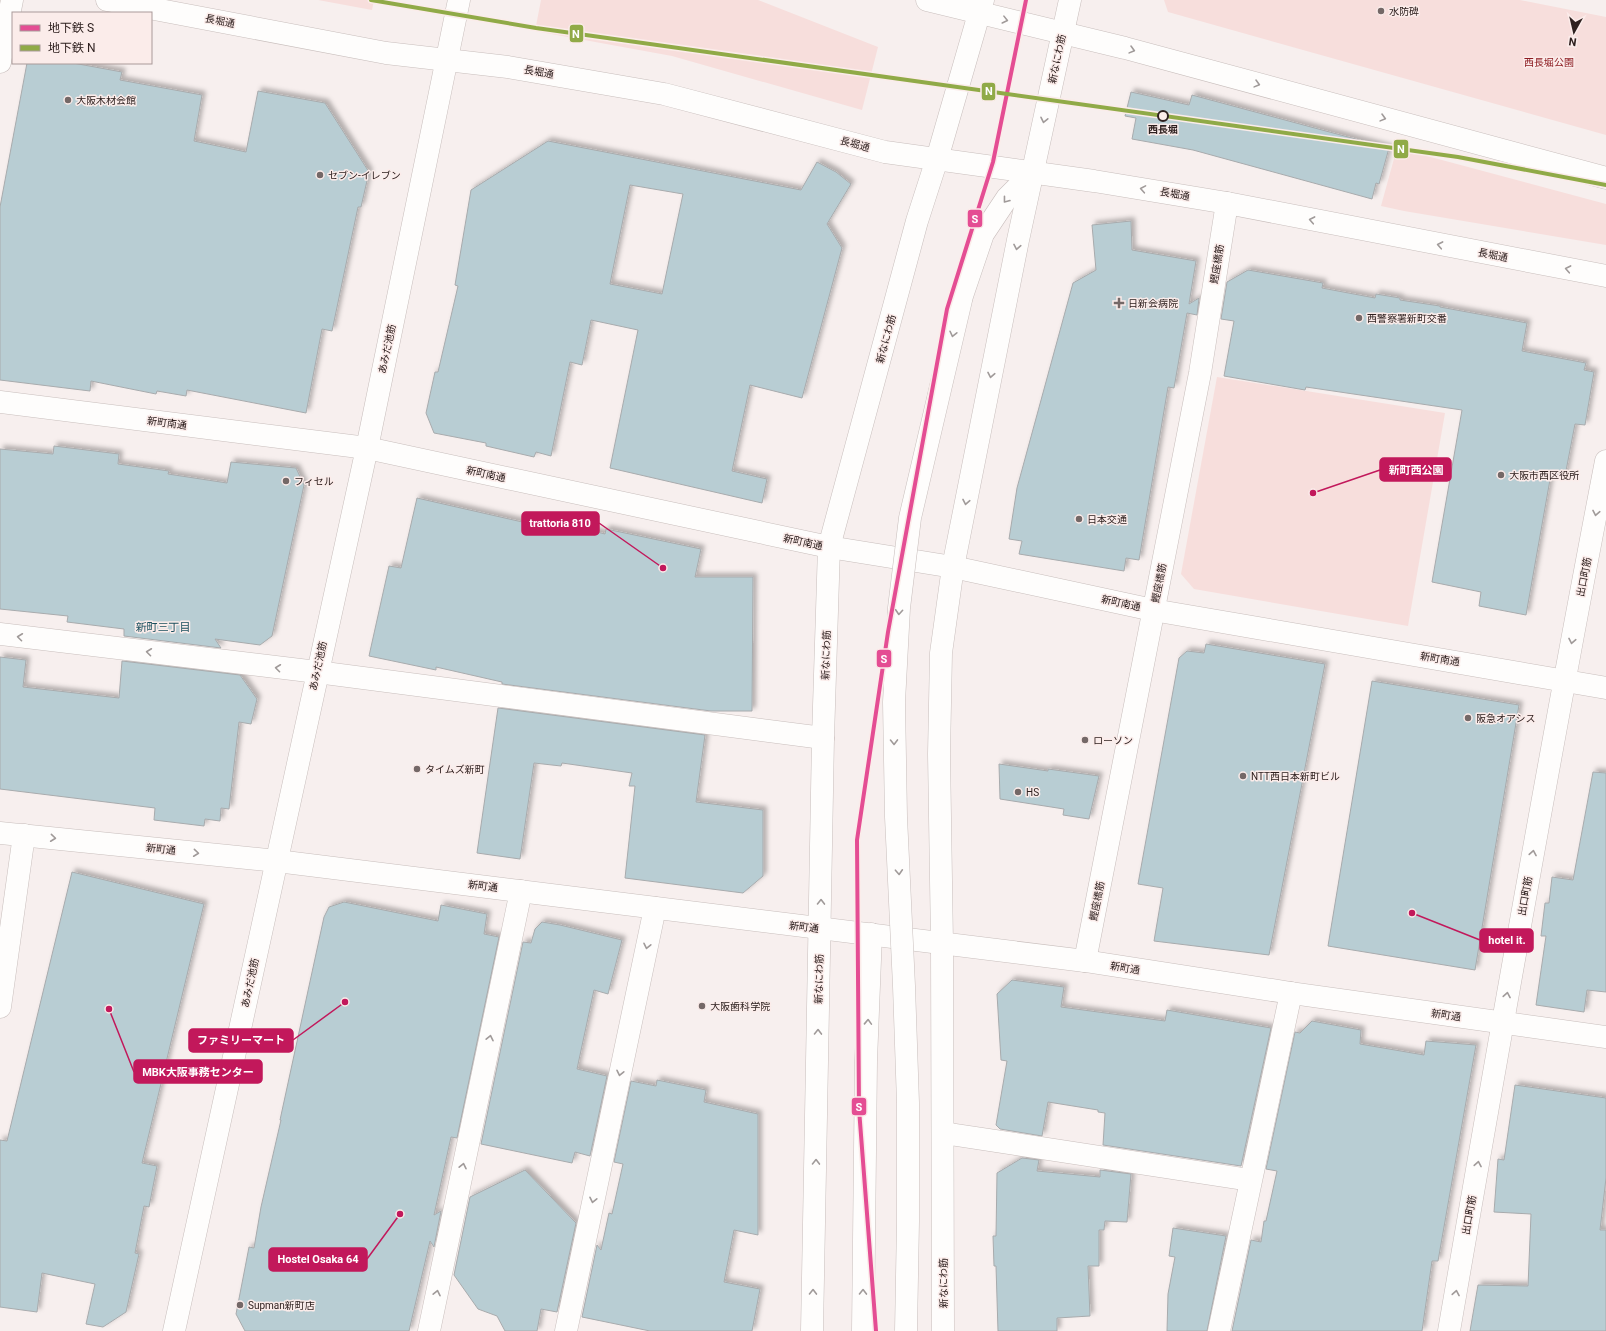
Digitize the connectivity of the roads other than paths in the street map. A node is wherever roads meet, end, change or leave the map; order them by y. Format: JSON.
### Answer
{"nodes":[{"id":1,"x":12,"y":0,"type":"edge"},
{"id":2,"x":107,"y":0,"type":"edge"},
{"id":3,"x":459,"y":0,"type":"edge"},
{"id":4,"x":927,"y":0,"type":"edge"},
{"id":5,"x":1070,"y":0,"type":"edge"},
{"id":6,"x":981,"y":7,"type":"edge"},
{"id":7,"x":1063,"y":33,"type":"junction"},
{"id":8,"x":446,"y":60,"type":"junction"},
{"id":9,"x":0,"y":62,"type":"edge"},
{"id":10,"x":937,"y":159,"type":"junction"},
{"id":11,"x":1033,"y":172,"type":"junction"},
{"id":12,"x":1606,"y":178,"type":"edge"},
{"id":13,"x":1228,"y":204,"type":"junction"},
{"id":14,"x":1606,"y":276,"type":"edge"},
{"id":15,"x":0,"y":402,"type":"edge"},
{"id":16,"x":366,"y":448,"type":"junction"},
{"id":17,"x":1606,"y":461,"type":"edge"},
{"id":18,"x":829,"y":547,"type":"junction"},
{"id":19,"x":953,"y":567,"type":"junction"},
{"id":20,"x":1154,"y":610,"type":"junction"},
{"id":21,"x":0,"y":634,"type":"edge"},
{"id":22,"x":317,"y":672,"type":"junction"},
{"id":23,"x":1564,"y":680,"type":"junction"},
{"id":24,"x":1606,"y":688,"type":"edge"},
{"id":25,"x":823,"y":738,"type":"junction"},
{"id":26,"x":0,"y":833,"type":"edge"},
{"id":27,"x":24,"y":835,"type":"junction"},
{"id":28,"x":277,"y":861,"type":"junction"},
{"id":29,"x":521,"y":891,"type":"junction"},
{"id":30,"x":655,"y":908,"type":"junction"},
{"id":31,"x":820,"y":929,"type":"junction"},
{"id":32,"x":870,"y":934,"type":"junction"},
{"id":33,"x":942,"y":943,"type":"junction"},
{"id":34,"x":1085,"y":961,"type":"junction"},
{"id":35,"x":1291,"y":994,"type":"junction"},
{"id":36,"x":0,"y":1007,"type":"edge"},
{"id":37,"x":1502,"y":1023,"type":"junction"},
{"id":38,"x":1606,"y":1036,"type":"edge"},
{"id":39,"x":943,"y":1132,"type":"junction"},
{"id":40,"x":1250,"y":1180,"type":"junction"},
{"id":41,"x":174,"y":1331,"type":"edge"},
{"id":42,"x":428,"y":1331,"type":"edge"},
{"id":43,"x":566,"y":1331,"type":"edge"},
{"id":44,"x":812,"y":1331,"type":"edge"},
{"id":45,"x":863,"y":1331,"type":"edge"},
{"id":46,"x":906,"y":1331,"type":"edge"},
{"id":47,"x":943,"y":1331,"type":"edge"},
{"id":48,"x":1219,"y":1331,"type":"edge"},
{"id":49,"x":1449,"y":1331,"type":"edge"}],
"edges":[{"from":1,"to":9,"type":"main road"},
{"from":2,"to":8,"type":"main road","name":"長堀通"},
{"from":3,"to":8,"type":"main road","name":"あみだ池筋"},
{"from":4,"to":6,"type":"main road"},
{"from":5,"to":7,"type":"main road","name":"新なにわ筋"},
{"from":6,"to":7,"type":"main road","one_way":true},
{"from":6,"to":10,"type":"main road","name":"新なにわ筋"},
{"from":7,"to":11,"type":"main road","name":"新なにわ筋","one_way":true},
{"from":7,"to":12,"type":"main road","one_way":true},
{"from":8,"to":10,"type":"main road","name":"長堀通"},
{"from":8,"to":16,"type":"main road","name":"あみだ池筋"},
{"from":10,"to":11,"type":"main road","name":"長堀通"},
{"from":10,"to":18,"type":"main road","name":"新なにわ筋"},
{"from":13,"to":11,"type":"main road","name":"長堀通","one_way":true},
{"from":11,"to":19,"type":"main road","name":"新なにわ筋","one_way":true},
{"from":11,"to":46,"type":"main road","one_way":true,"bridge":true},
{"from":14,"to":13,"type":"main road","name":"長堀通","one_way":true},
{"from":13,"to":20,"type":"main road","name":"鰹座橋筋"},
{"from":15,"to":16,"type":"main road","name":"新町南通"},
{"from":16,"to":18,"type":"main road","name":"新町南通"},
{"from":16,"to":22,"type":"main road","name":"あみだ池筋"},
{"from":17,"to":23,"type":"main road","name":"出口町筋","one_way":true},
{"from":18,"to":19,"type":"main road","name":"新町南通"},
{"from":18,"to":25,"type":"main road","name":"新なにわ筋"},
{"from":19,"to":20,"type":"main road","name":"新町南通"},
{"from":19,"to":33,"type":"main road","name":"新なにわ筋"},
{"from":20,"to":23,"type":"main road","name":"新町南通"},
{"from":20,"to":34,"type":"main road","name":"鰹座橋筋"},
{"from":22,"to":21,"type":"main road","one_way":true},
{"from":22,"to":25,"type":"main road"},
{"from":22,"to":28,"type":"main road","name":"あみだ池筋"},
{"from":23,"to":24,"type":"main road","name":"新町南通"},
{"from":37,"to":23,"type":"main road","name":"出口町筋","one_way":true},
{"from":31,"to":25,"type":"main road","name":"新なにわ筋","one_way":true},
{"from":26,"to":27,"type":"main road","name":"新町通"},
{"from":27,"to":28,"type":"main road","name":"新町通","one_way":true},
{"from":27,"to":36,"type":"main road"},
{"from":28,"to":29,"type":"main road","name":"新町通"},
{"from":28,"to":41,"type":"main road","name":"あみだ池筋"},
{"from":29,"to":30,"type":"main road","name":"新町通"},
{"from":42,"to":29,"type":"main road","one_way":true},
{"from":30,"to":31,"type":"main road","name":"新町通"},
{"from":30,"to":43,"type":"main road","one_way":true},
{"from":31,"to":32,"type":"main road","name":"新町通"},
{"from":44,"to":31,"type":"main road","name":"新なにわ筋","one_way":true},
{"from":32,"to":33,"type":"main road","name":"新町通"},
{"from":45,"to":32,"type":"main road","one_way":true},
{"from":33,"to":34,"type":"main road","name":"新町通"},
{"from":33,"to":39,"type":"main road","name":"新なにわ筋"},
{"from":34,"to":35,"type":"main road","name":"新町通"},
{"from":35,"to":37,"type":"main road","name":"新町通"},
{"from":35,"to":40,"type":"main road"},
{"from":37,"to":38,"type":"main road","name":"新町通"},
{"from":49,"to":37,"type":"main road","name":"出口町筋","one_way":true},
{"from":39,"to":40,"type":"main road"},
{"from":39,"to":47,"type":"main road","name":"新なにわ筋"},
{"from":40,"to":48,"type":"main road"}]}
